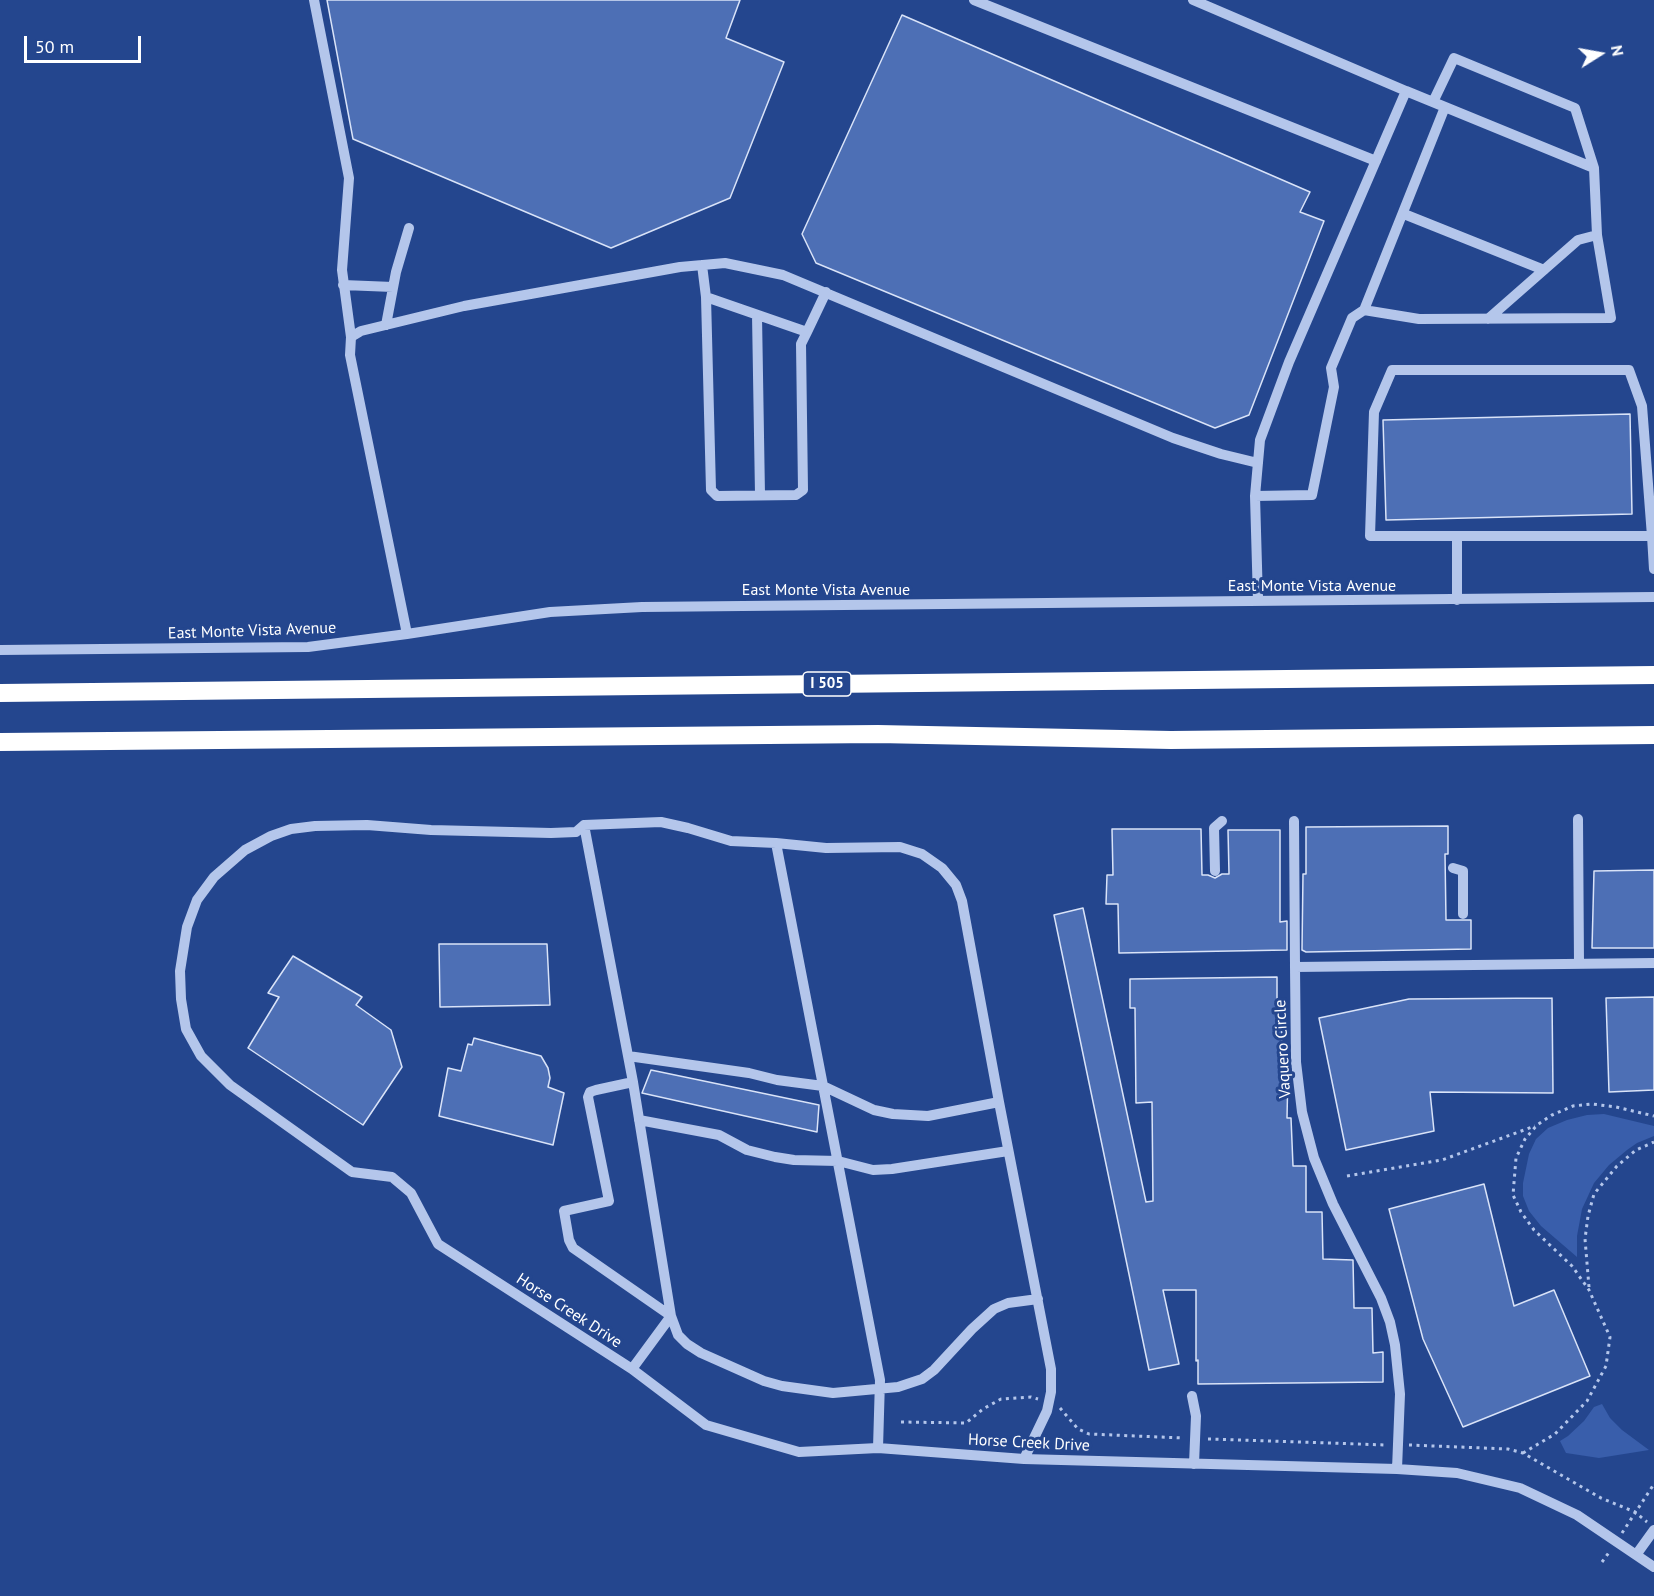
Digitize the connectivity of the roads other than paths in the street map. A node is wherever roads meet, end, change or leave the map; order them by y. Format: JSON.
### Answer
{"nodes":[{"id":1,"x":314,"y":0,"type":"edge"},
{"id":2,"x":974,"y":0,"type":"edge"},
{"id":3,"x":1193,"y":0,"type":"edge"},
{"id":4,"x":1406,"y":91,"type":"junction"},
{"id":5,"x":1433,"y":102,"type":"junction"},
{"id":6,"x":1445,"y":107,"type":"junction"},
{"id":7,"x":1376,"y":161,"type":"junction"},
{"id":8,"x":1594,"y":168,"type":"junction"},
{"id":9,"x":1404,"y":214,"type":"junction"},
{"id":10,"x":409,"y":228,"type":"dead end"},
{"id":11,"x":1598,"y":234,"type":"junction"},
{"id":12,"x":702,"y":265,"type":"junction"},
{"id":13,"x":1544,"y":270,"type":"junction"},
{"id":14,"x":344,"y":285,"type":"junction"},
{"id":15,"x":393,"y":287,"type":"junction"},
{"id":16,"x":826,"y":292,"type":"junction"},
{"id":17,"x":706,"y":297,"type":"junction"},
{"id":18,"x":1364,"y":310,"type":"junction"},
{"id":19,"x":757,"y":315,"type":"junction"},
{"id":20,"x":1488,"y":319,"type":"junction"},
{"id":21,"x":386,"y":325,"type":"junction"},
{"id":22,"x":807,"y":332,"type":"junction"},
{"id":23,"x":351,"y":338,"type":"junction"},
{"id":24,"x":1258,"y":463,"type":"junction"},
{"id":25,"x":760,"y":495,"type":"junction"},
{"id":26,"x":1255,"y":496,"type":"junction"},
{"id":27,"x":1457,"y":536,"type":"junction"},
{"id":28,"x":1652,"y":537,"type":"junction"},
{"id":29,"x":1654,"y":569,"type":"edge"},
{"id":30,"x":1654,"y":597,"type":"edge"},
{"id":31,"x":1456,"y":600,"type":"junction"},
{"id":32,"x":1258,"y":601,"type":"junction"},
{"id":33,"x":407,"y":634,"type":"junction"},
{"id":34,"x":0,"y":650,"type":"edge"},
{"id":35,"x":1654,"y":675,"type":"edge"},
{"id":36,"x":0,"y":693,"type":"edge"},
{"id":37,"x":1654,"y":735,"type":"edge"},
{"id":38,"x":0,"y":742,"type":"edge"},
{"id":39,"x":58,"y":742,"type":"junction"},
{"id":40,"x":0,"y":753,"type":"edge"},
{"id":41,"x":1578,"y":819,"type":"dead end"},
{"id":42,"x":1221,"y":820,"type":"dead end"},
{"id":43,"x":1294,"y":821,"type":"dead end"},
{"id":44,"x":584,"y":825,"type":"junction"},
{"id":45,"x":776,"y":843,"type":"junction"},
{"id":46,"x":1453,"y":868,"type":"dead end"},
{"id":47,"x":1215,"y":871,"type":"dead end"},
{"id":48,"x":1462,"y":914,"type":"dead end"},
{"id":49,"x":1579,"y":963,"type":"junction"},
{"id":50,"x":1654,"y":963,"type":"edge"},
{"id":51,"x":1294,"y":967,"type":"junction"},
{"id":52,"x":628,"y":1056,"type":"junction"},
{"id":53,"x":633,"y":1082,"type":"junction"},
{"id":54,"x":823,"y":1086,"type":"junction"},
{"id":55,"x":999,"y":1102,"type":"junction"},
{"id":56,"x":639,"y":1120,"type":"junction"},
{"id":57,"x":1008,"y":1151,"type":"junction"},
{"id":58,"x":838,"y":1161,"type":"junction"},
{"id":59,"x":1038,"y":1299,"type":"junction"},
{"id":60,"x":671,"y":1316,"type":"junction"},
{"id":61,"x":632,"y":1369,"type":"junction"},
{"id":62,"x":880,"y":1388,"type":"junction"},
{"id":63,"x":1192,"y":1396,"type":"dead end"},
{"id":64,"x":878,"y":1448,"type":"junction"},
{"id":65,"x":1024,"y":1459,"type":"junction"},
{"id":66,"x":1194,"y":1464,"type":"junction"},
{"id":67,"x":1397,"y":1469,"type":"junction"},
{"id":68,"x":1654,"y":1529,"type":"edge"},
{"id":69,"x":1636,"y":1555,"type":"junction"},
{"id":70,"x":1654,"y":1567,"type":"edge"}],
"edges":[{"from":1,"to":14,"type":"street"},
{"from":2,"to":7,"type":"street"},
{"from":3,"to":4,"type":"street"},
{"from":4,"to":5,"type":"street"},
{"from":4,"to":7,"type":"street"},
{"from":5,"to":6,"type":"street"},
{"from":5,"to":8,"type":"street"},
{"from":6,"to":8,"type":"street"},
{"from":6,"to":9,"type":"street"},
{"from":7,"to":24,"type":"street"},
{"from":8,"to":11,"type":"street"},
{"from":9,"to":13,"type":"street"},
{"from":9,"to":18,"type":"street"},
{"from":10,"to":15,"type":"street"},
{"from":11,"to":13,"type":"street"},
{"from":11,"to":20,"type":"street"},
{"from":12,"to":16,"type":"street"},
{"from":12,"to":17,"type":"street"},
{"from":12,"to":21,"type":"street"},
{"from":13,"to":20,"type":"street"},
{"from":14,"to":15,"type":"street"},
{"from":14,"to":23,"type":"street"},
{"from":15,"to":21,"type":"street"},
{"from":16,"to":22,"type":"street"},
{"from":16,"to":24,"type":"street"},
{"from":17,"to":19,"type":"street"},
{"from":17,"to":25,"type":"street"},
{"from":18,"to":20,"type":"street"},
{"from":18,"to":26,"type":"street"},
{"from":19,"to":22,"type":"street"},
{"from":19,"to":25,"type":"street"},
{"from":21,"to":23,"type":"street"},
{"from":22,"to":25,"type":"street"},
{"from":23,"to":33,"type":"street"},
{"from":24,"to":26,"type":"street"},
{"from":26,"to":32,"type":"street"},
{"from":27,"to":28,"type":"street"},
{"from":27,"to":28,"type":"street"},
{"from":27,"to":31,"type":"street"},
{"from":28,"to":29,"type":"street"},
{"from":30,"to":31,"type":"street","name":"East Monte Vista Avenue"},
{"from":31,"to":32,"type":"street","name":"East Monte Vista Avenue"},
{"from":32,"to":33,"type":"street","name":"East Monte Vista Avenue"},
{"from":33,"to":34,"type":"street","name":"East Monte Vista Avenue"},
{"from":35,"to":36,"type":"highway","number":"I 505"},
{"from":37,"to":39,"type":"highway"},
{"from":38,"to":39,"type":"highway"},
{"from":39,"to":40,"type":"highway"},
{"from":41,"to":49,"type":"street"},
{"from":42,"to":47,"type":"street"},
{"from":43,"to":51,"type":"street","name":"Vaquero Circle"},
{"from":44,"to":45,"type":"street"},
{"from":44,"to":52,"type":"street"},
{"from":44,"to":61,"type":"street","name":"Horse Creek Drive"},
{"from":45,"to":54,"type":"street"},
{"from":45,"to":55,"type":"street"},
{"from":46,"to":48,"type":"street"},
{"from":49,"to":50,"type":"street"},
{"from":49,"to":51,"type":"street"},
{"from":51,"to":67,"type":"street","name":"Vaquero Circle"},
{"from":52,"to":53,"type":"street"},
{"from":52,"to":54,"type":"street"},
{"from":53,"to":56,"type":"street"},
{"from":53,"to":60,"type":"street"},
{"from":54,"to":55,"type":"street"},
{"from":54,"to":58,"type":"street"},
{"from":55,"to":57,"type":"street"},
{"from":56,"to":58,"type":"street"},
{"from":56,"to":60,"type":"street"},
{"from":57,"to":58,"type":"street"},
{"from":57,"to":59,"type":"street"},
{"from":58,"to":62,"type":"street"},
{"from":59,"to":62,"type":"street"},
{"from":59,"to":65,"type":"street"},
{"from":60,"to":61,"type":"street"},
{"from":60,"to":62,"type":"street"},
{"from":61,"to":64,"type":"street","name":"Horse Creek Drive"},
{"from":62,"to":64,"type":"street"},
{"from":63,"to":66,"type":"street"},
{"from":64,"to":65,"type":"street","name":"Horse Creek Drive"},
{"from":65,"to":66,"type":"street","name":"Horse Creek Drive"},
{"from":66,"to":67,"type":"street","name":"Horse Creek Drive"},
{"from":67,"to":69,"type":"street","name":"Horse Creek Drive"},
{"from":68,"to":69,"type":"street"},
{"from":69,"to":70,"type":"street","name":"Horse Creek Drive"}]}
